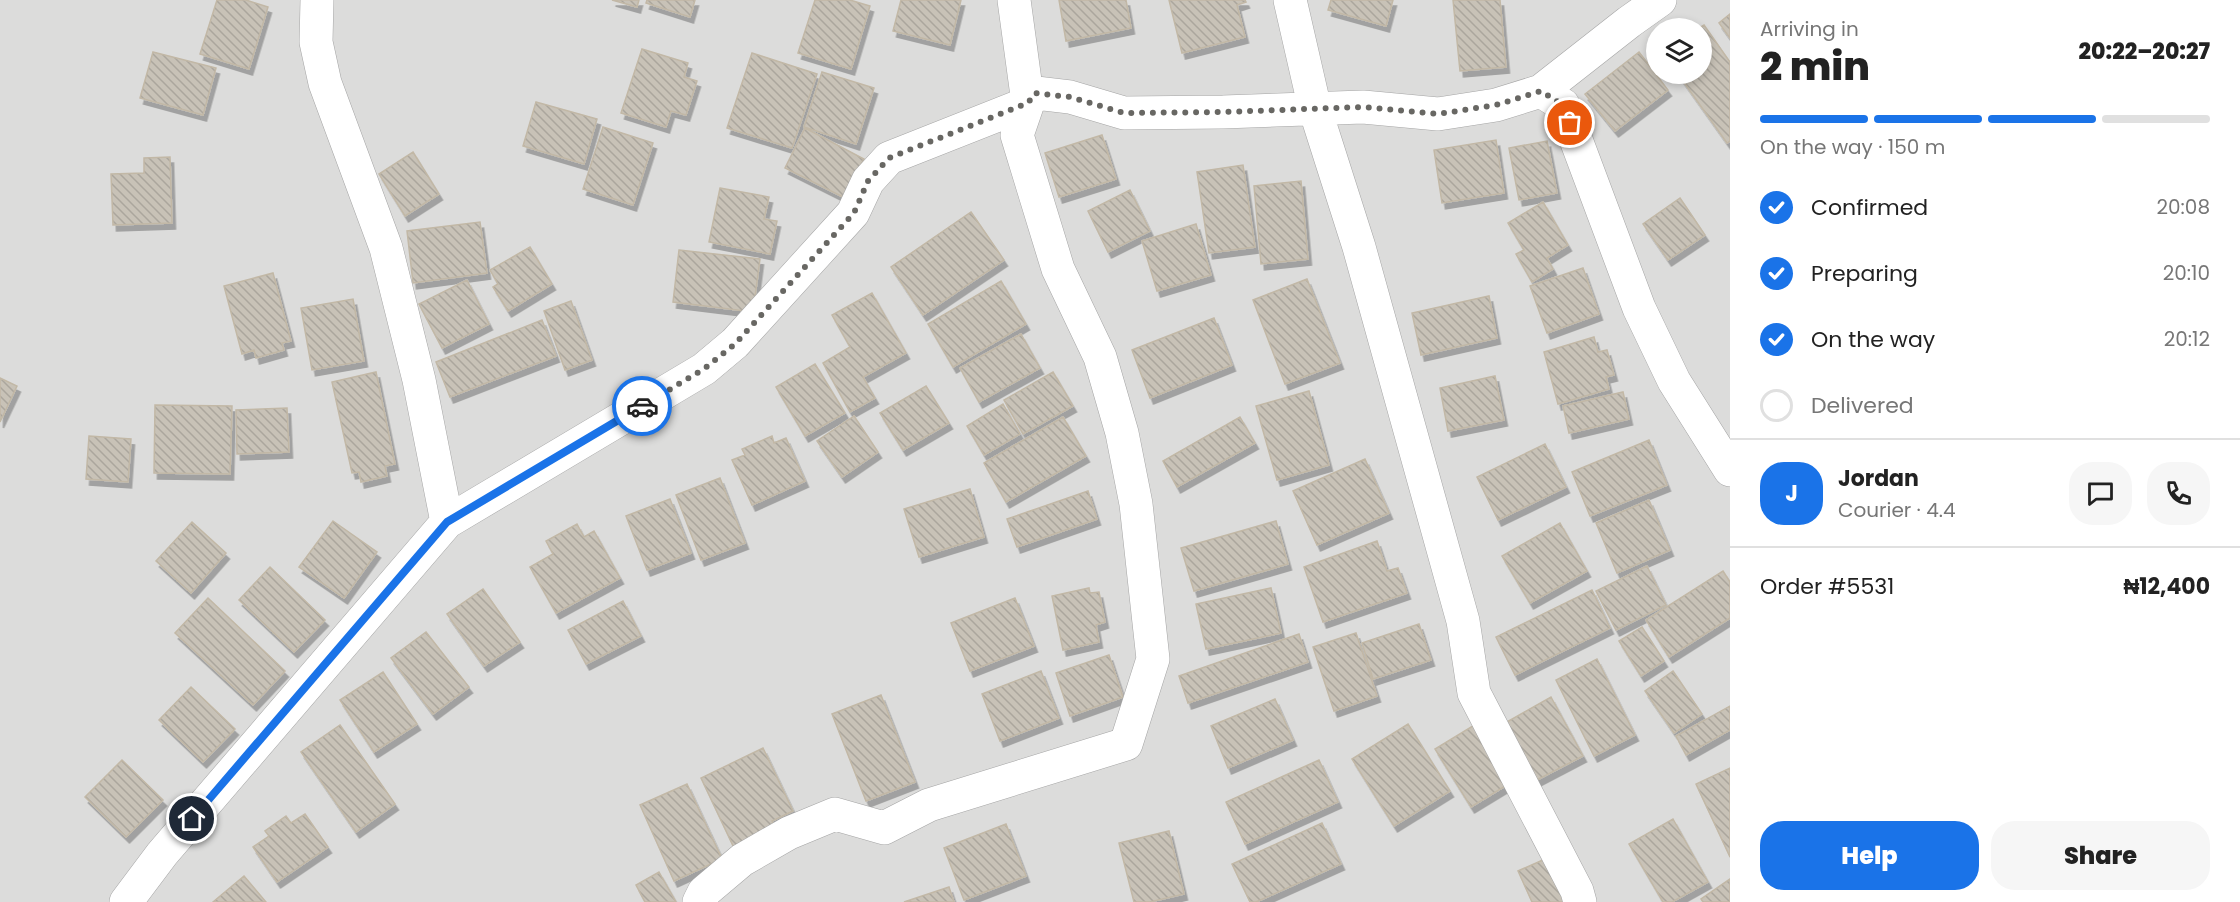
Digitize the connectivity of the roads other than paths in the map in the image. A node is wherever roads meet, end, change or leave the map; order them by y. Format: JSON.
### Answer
{"nodes":[{"id":1,"x":317,"y":0,"type":"edge"},
{"id":2,"x":1014,"y":0,"type":"edge"},
{"id":3,"x":1290,"y":0,"type":"edge"},
{"id":4,"x":1660,"y":0,"type":"edge"},
{"id":5,"x":1625,"y":11,"type":"edge"},
{"id":6,"x":1541,"y":91,"type":"junction"},
{"id":7,"x":1028,"y":103,"type":"junction"},
{"id":8,"x":1315,"y":109,"type":"junction"},
{"id":9,"x":1730,"y":470,"type":"edge"},
{"id":10,"x":447,"y":522,"type":"junction"},
{"id":11,"x":126,"y":902,"type":"edge"},
{"id":12,"x":699,"y":902,"type":"edge"},
{"id":13,"x":1580,"y":902,"type":"edge"}],
"edges":[{"from":1,"to":10,"type":"street"},
{"from":2,"to":7,"type":"street"},
{"from":3,"to":8,"type":"street"},
{"from":4,"to":5,"type":"street"},
{"from":5,"to":6,"type":"street"},
{"from":6,"to":8,"type":"street"},
{"from":6,"to":9,"type":"street"},
{"from":7,"to":8,"type":"street"},
{"from":7,"to":10,"type":"street"},
{"from":7,"to":12,"type":"street"},
{"from":8,"to":13,"type":"street"},
{"from":10,"to":11,"type":"street"}]}
